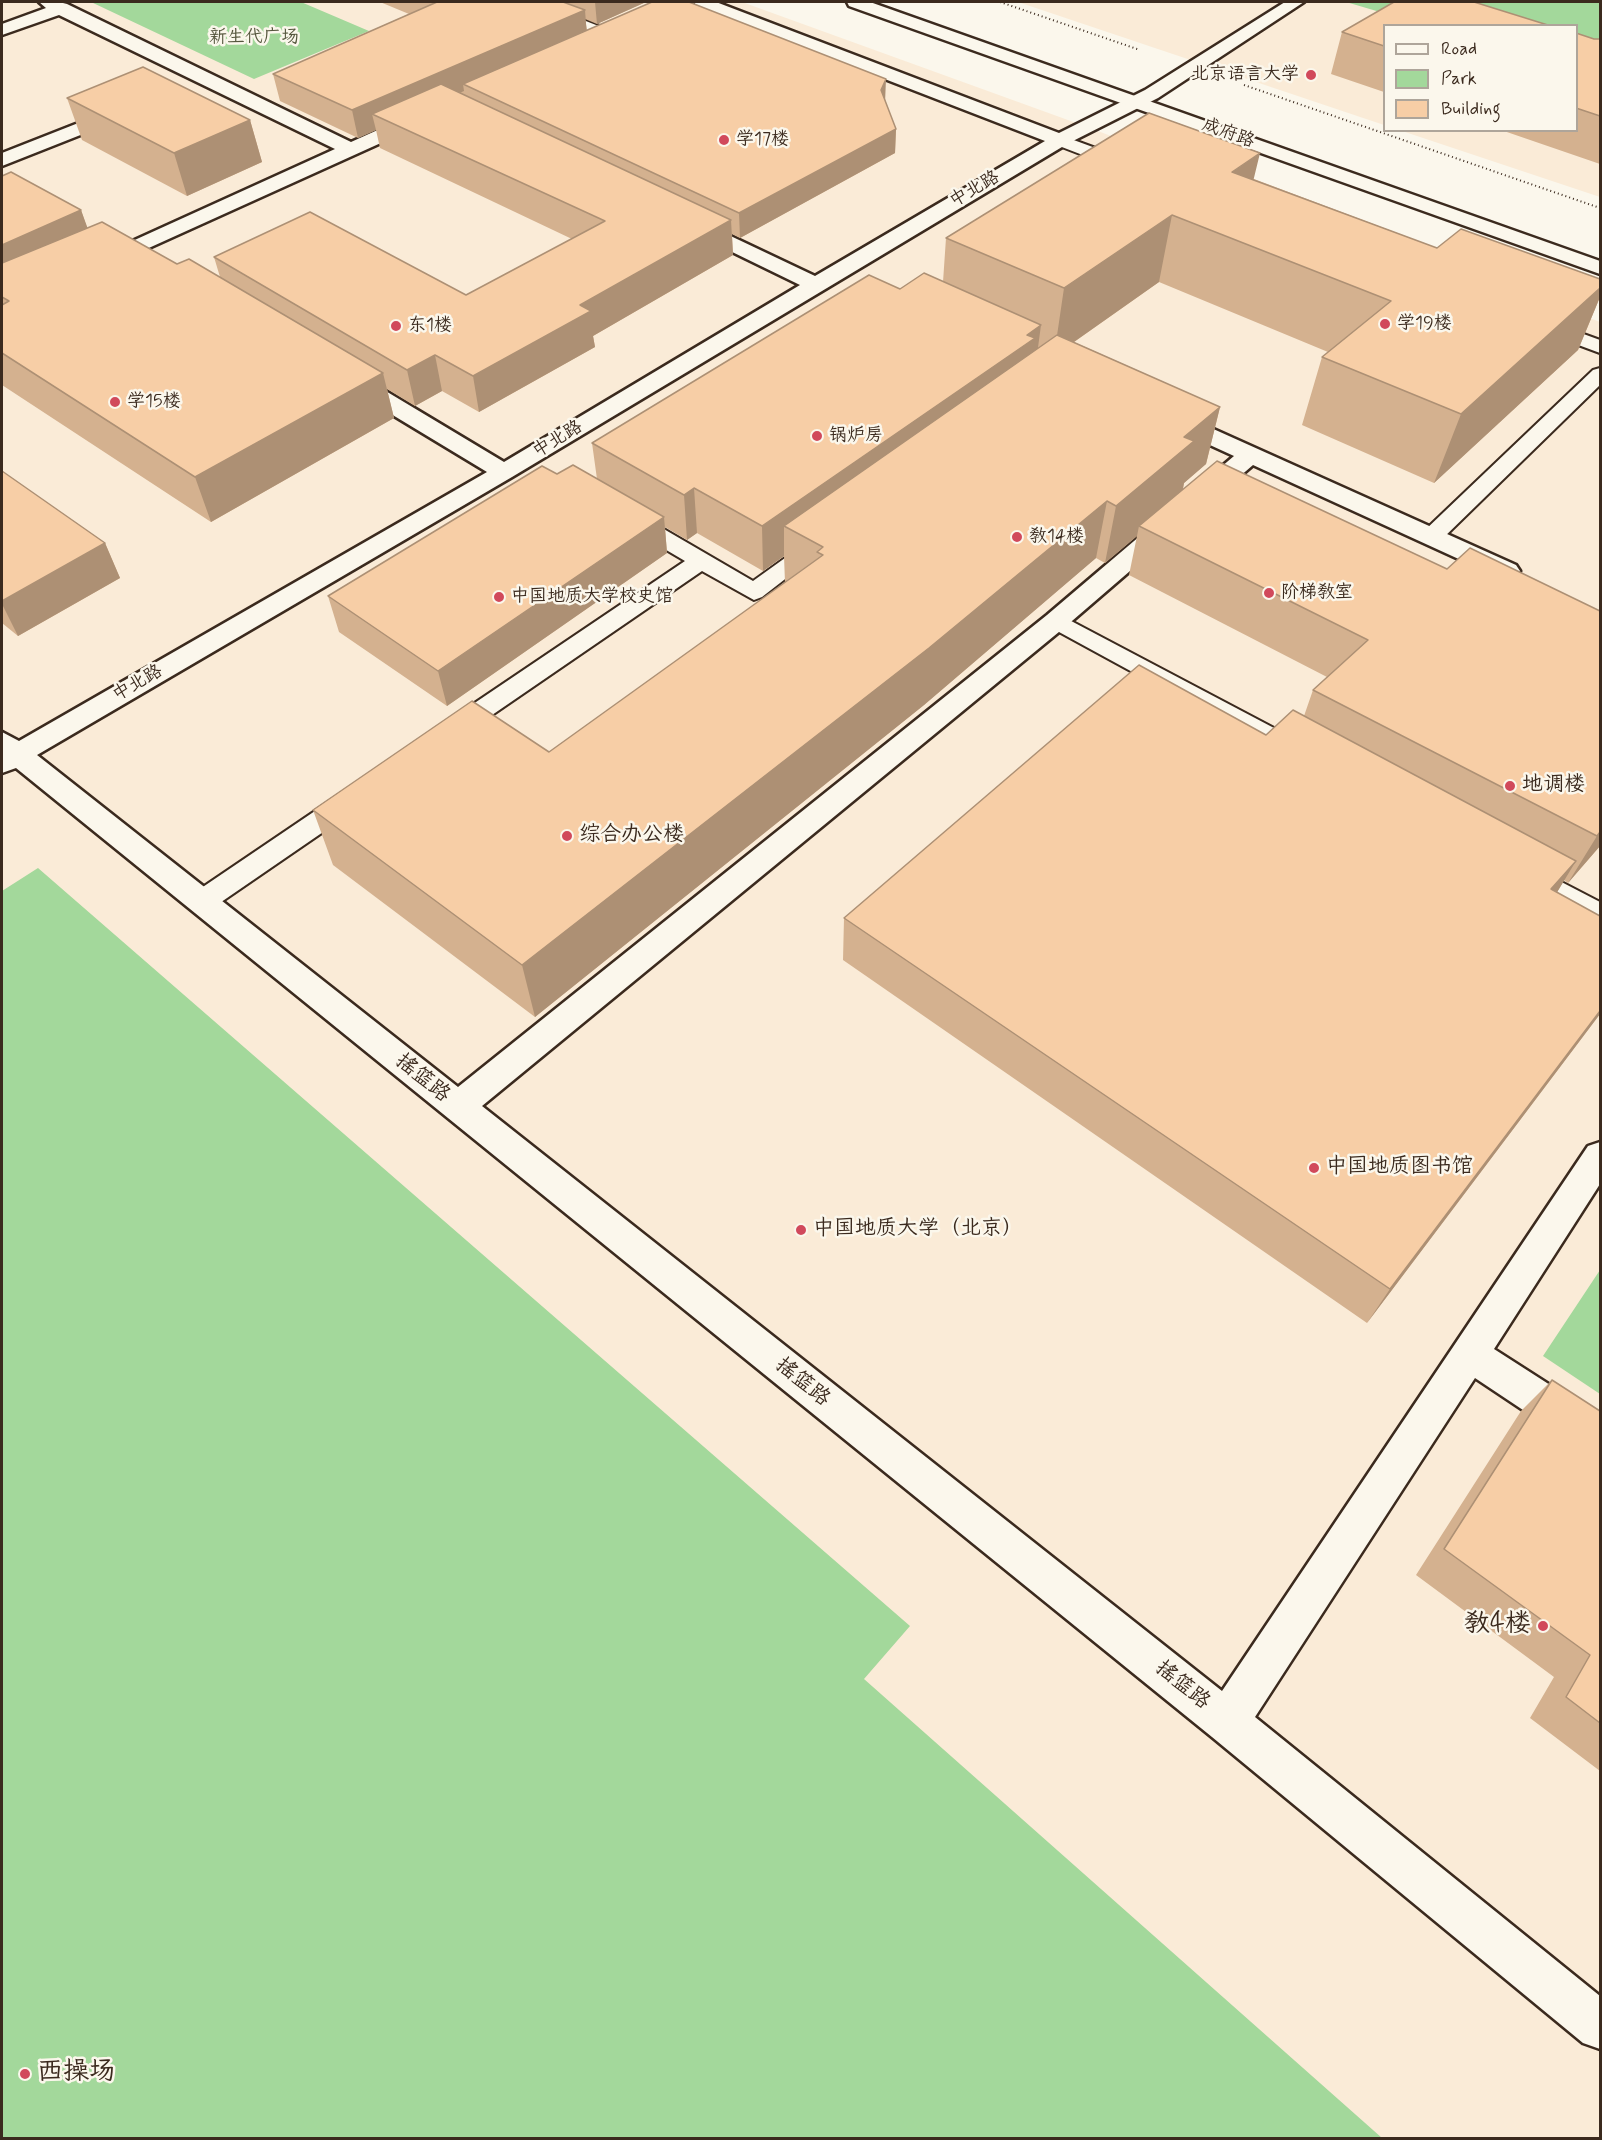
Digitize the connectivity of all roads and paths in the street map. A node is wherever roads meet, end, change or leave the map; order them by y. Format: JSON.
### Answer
{"nodes":[{"id":1,"x":523,"y":2,"type":"edge"},
{"id":2,"x":702,"y":2,"type":"edge"},
{"id":3,"x":855,"y":2,"type":"edge"},
{"id":4,"x":1000,"y":2,"type":"edge"},
{"id":5,"x":1296,"y":2,"type":"edge"},
{"id":6,"x":54,"y":5,"type":"edge"},
{"id":7,"x":2,"y":30,"type":"edge"},
{"id":8,"x":606,"y":32,"type":"edge"},
{"id":9,"x":1194,"y":68,"type":"junction"},
{"id":10,"x":204,"y":78,"type":"junction"},
{"id":11,"x":1138,"y":81,"type":"dead end"},
{"id":12,"x":183,"y":87,"type":"edge"},
{"id":13,"x":1160,"y":88,"type":"junction"},
{"id":14,"x":1187,"y":98,"type":"dead end"},
{"id":15,"x":1137,"y":101,"type":"junction"},
{"id":16,"x":140,"y":104,"type":"edge"},
{"id":17,"x":435,"y":112,"type":"edge"},
{"id":18,"x":1060,"y":140,"type":"junction"},
{"id":19,"x":351,"y":150,"type":"junction"},
{"id":20,"x":2,"y":160,"type":"edge"},
{"id":21,"x":1138,"y":170,"type":"edge"},
{"id":22,"x":1600,"y":208,"type":"edge"},
{"id":23,"x":678,"y":218,"type":"edge"},
{"id":24,"x":132,"y":249,"type":"junction"},
{"id":25,"x":152,"y":261,"type":"edge"},
{"id":26,"x":88,"y":268,"type":"edge"},
{"id":27,"x":1600,"y":268,"type":"edge"},
{"id":28,"x":815,"y":284,"type":"junction"},
{"id":29,"x":1523,"y":318,"type":"edge"},
{"id":30,"x":1600,"y":347,"type":"edge"},
{"id":31,"x":333,"y":370,"type":"edge"},
{"id":32,"x":1600,"y":374,"type":"edge"},
{"id":33,"x":1157,"y":412,"type":"edge"},
{"id":34,"x":1251,"y":454,"type":"junction"},
{"id":35,"x":527,"y":459,"type":"junction"},
{"id":36,"x":547,"y":471,"type":"edge"},
{"id":37,"x":504,"y":472,"type":"junction"},
{"id":38,"x":609,"y":507,"type":"edge"},
{"id":39,"x":831,"y":536,"type":"edge"},
{"id":40,"x":1431,"y":537,"type":"junction"},
{"id":41,"x":701,"y":561,"type":"junction"},
{"id":42,"x":1527,"y":580,"type":"edge"},
{"id":43,"x":1056,"y":621,"type":"junction"},
{"id":44,"x":436,"y":741,"type":"edge"},
{"id":45,"x":6,"y":753,"type":"edge"},
{"id":46,"x":1318,"y":762,"type":"edge"},
{"id":47,"x":367,"y":788,"type":"edge"},
{"id":48,"x":1496,"y":858,"type":"edge"},
{"id":49,"x":201,"y":902,"type":"junction"},
{"id":50,"x":1600,"y":915,"type":"edge"},
{"id":51,"x":457,"y":1107,"type":"junction"},
{"id":52,"x":1600,"y":1156,"type":"edge"},
{"id":53,"x":1470,"y":1354,"type":"junction"},
{"id":54,"x":1600,"y":1439,"type":"edge"},
{"id":55,"x":1227,"y":1722,"type":"junction"},
{"id":56,"x":1600,"y":2026,"type":"edge"}],
"edges":[{"from":1,"to":8,"type":"street"},
{"from":2,"to":18,"type":"street"},
{"from":3,"to":15,"type":"street","name":"成府路"},
{"from":4,"to":9,"type":"path"},
{"from":5,"to":9,"type":"street","name":"中北路"},
{"from":6,"to":7,"type":"street"},
{"from":6,"to":10,"type":"street"},
{"from":9,"to":13,"type":"street","name":"中北路"},
{"from":9,"to":22,"type":"path"},
{"from":10,"to":12,"type":"street"},
{"from":10,"to":19,"type":"street"},
{"from":11,"to":13,"type":"street","name":"成府路"},
{"from":13,"to":14,"type":"street","name":"成府路"},
{"from":13,"to":15,"type":"street","name":"中北路"},
{"from":15,"to":18,"type":"street","name":"中北路"},
{"from":15,"to":27,"type":"street","name":"成府路"},
{"from":16,"to":20,"type":"street"},
{"from":17,"to":19,"type":"street"},
{"from":18,"to":21,"type":"lane"},
{"from":18,"to":28,"type":"street","name":"中北路"},
{"from":19,"to":24,"type":"street"},
{"from":23,"to":28,"type":"street"},
{"from":24,"to":25,"type":"street"},
{"from":24,"to":26,"type":"street"},
{"from":28,"to":35,"type":"street","name":"中北路"},
{"from":29,"to":30,"type":"lane"},
{"from":31,"to":37,"type":"street"},
{"from":32,"to":40,"type":"lane"},
{"from":33,"to":34,"type":"street"},
{"from":34,"to":40,"type":"street"},
{"from":34,"to":43,"type":"street"},
{"from":35,"to":36,"type":"lane"},
{"from":35,"to":37,"type":"street","name":"中北路"},
{"from":37,"to":45,"type":"street","name":"中北路"},
{"from":38,"to":41,"type":"lane"},
{"from":39,"to":41,"type":"lane"},
{"from":40,"to":42,"type":"street"},
{"from":41,"to":44,"type":"lane"},
{"from":43,"to":46,"type":"lane"},
{"from":43,"to":51,"type":"street"},
{"from":45,"to":49,"type":"street","name":"摇篮路"},
{"from":47,"to":49,"type":"lane"},
{"from":48,"to":50,"type":"lane"},
{"from":49,"to":51,"type":"street","name":"摇篮路"},
{"from":51,"to":55,"type":"street","name":"摇篮路"},
{"from":52,"to":53,"type":"street"},
{"from":53,"to":54,"type":"street"},
{"from":53,"to":55,"type":"street"},
{"from":55,"to":56,"type":"street","name":"摇篮路"}]}
